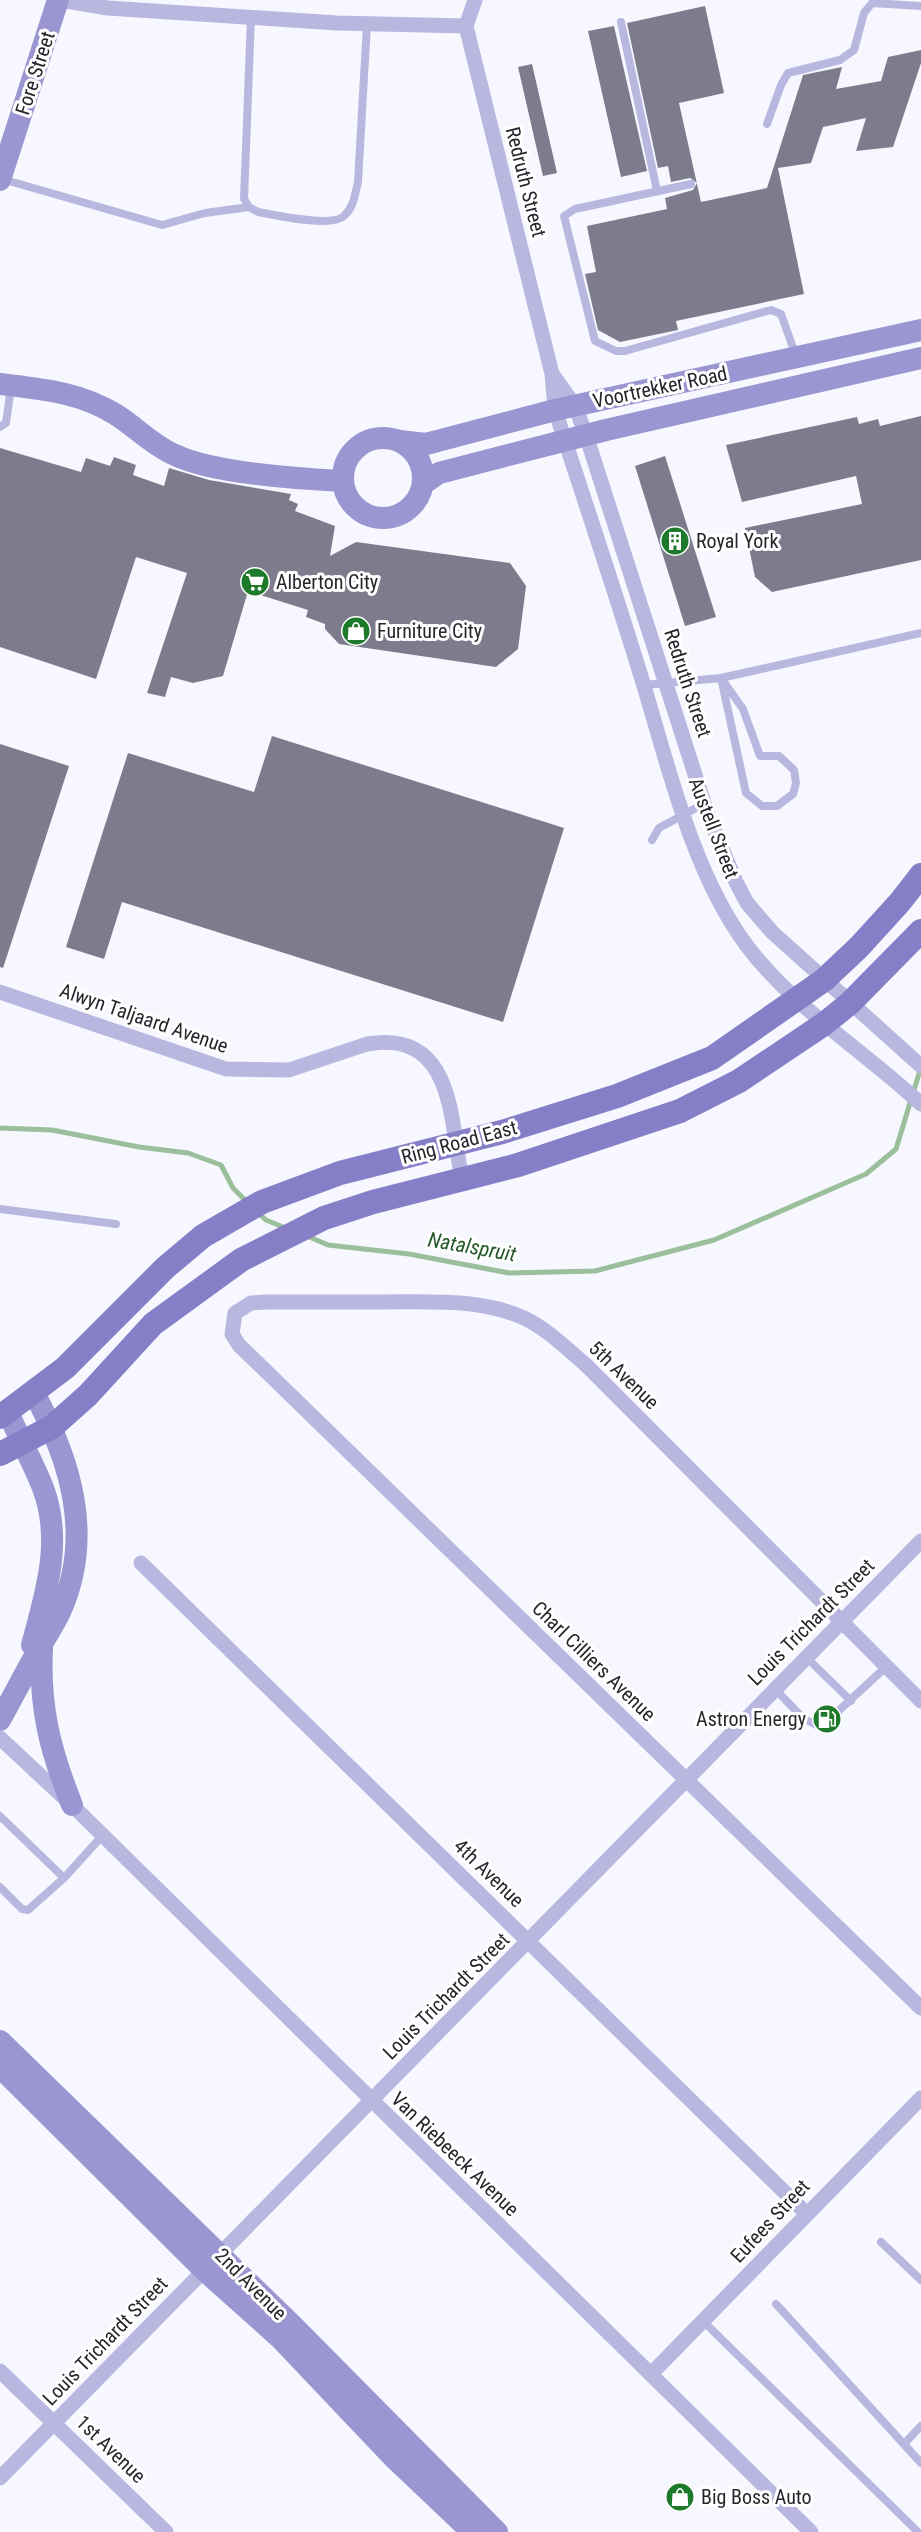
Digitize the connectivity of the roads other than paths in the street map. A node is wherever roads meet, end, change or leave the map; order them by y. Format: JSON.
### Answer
{"nodes":[{"id":1,"x":59,"y":0,"type":"edge"},
{"id":2,"x":475,"y":0,"type":"edge"},
{"id":3,"x":921,"y":6,"type":"edge"},
{"id":4,"x":251,"y":17,"type":"junction"},
{"id":5,"x":621,"y":22,"type":"dead end"},
{"id":6,"x":367,"y":24,"type":"junction"},
{"id":7,"x":466,"y":26,"type":"junction"},
{"id":8,"x":767,"y":124,"type":"dead end"},
{"id":9,"x":4,"y":153,"type":"edge"},
{"id":10,"x":0,"y":179,"type":"edge"},
{"id":11,"x":691,"y":184,"type":"dead end"},
{"id":12,"x":657,"y":191,"type":"junction"},
{"id":13,"x":249,"y":207,"type":"junction"},
{"id":14,"x":921,"y":330,"type":"edge"},
{"id":15,"x":921,"y":358,"type":"edge"},
{"id":16,"x":790,"y":359,"type":"junction"},
{"id":17,"x":6,"y":385,"type":"edge"},
{"id":18,"x":791,"y":387,"type":"junction"},
{"id":19,"x":565,"y":408,"type":"junction"},
{"id":20,"x":0,"y":426,"type":"edge"},
{"id":21,"x":576,"y":438,"type":"junction"},
{"id":22,"x":400,"y":441,"type":"junction"},
{"id":23,"x":343,"y":481,"type":"junction"},
{"id":24,"x":423,"y":484,"type":"junction"},
{"id":25,"x":921,"y":633,"type":"edge"},
{"id":26,"x":721,"y":678,"type":"junction"},
{"id":27,"x":664,"y":682,"type":"junction"},
{"id":28,"x":644,"y":686,"type":"junction"},
{"id":29,"x":705,"y":803,"type":"junction"},
{"id":30,"x":683,"y":813,"type":"junction"},
{"id":31,"x":652,"y":840,"type":"dead end"},
{"id":32,"x":921,"y":874,"type":"edge"},
{"id":33,"x":921,"y":931,"type":"edge"},
{"id":34,"x":824,"y":980,"type":"junction"},
{"id":35,"x":0,"y":992,"type":"edge"},
{"id":36,"x":797,"y":1001,"type":"junction"},
{"id":37,"x":850,"y":1003,"type":"junction"},
{"id":38,"x":824,"y":1024,"type":"junction"},
{"id":39,"x":921,"y":1066,"type":"edge"},
{"id":40,"x":921,"y":1104,"type":"edge"},
{"id":41,"x":455,"y":1145,"type":"junction"},
{"id":42,"x":462,"y":1180,"type":"junction"},
{"id":43,"x":0,"y":1209,"type":"edge"},
{"id":44,"x":116,"y":1224,"type":"dead end"},
{"id":45,"x":238,"y":1345,"type":"joint"},
{"id":46,"x":34,"y":1393,"type":"junction"},
{"id":47,"x":4,"y":1414,"type":"edge"},
{"id":48,"x":52,"y":1426,"type":"junction"},
{"id":49,"x":10,"y":1449,"type":"edge"},
{"id":50,"x":921,"y":1541,"type":"edge"},
{"id":51,"x":141,"y":1563,"type":"dead end"},
{"id":52,"x":843,"y":1621,"type":"junction"},
{"id":53,"x":42,"y":1644,"type":"junction"},
{"id":54,"x":806,"y":1657,"type":"junction"},
{"id":55,"x":887,"y":1666,"type":"junction"},
{"id":56,"x":24,"y":1676,"type":"junction"},
{"id":57,"x":775,"y":1689,"type":"junction"},
{"id":58,"x":851,"y":1701,"type":"junction"},
{"id":59,"x":921,"y":1701,"type":"edge"},
{"id":60,"x":0,"y":1720,"type":"edge"},
{"id":61,"x":0,"y":1738,"type":"edge"},
{"id":62,"x":686,"y":1779,"type":"junction"},
{"id":63,"x":72,"y":1804,"type":"junction"},
{"id":64,"x":0,"y":1816,"type":"edge"},
{"id":65,"x":103,"y":1835,"type":"junction"},
{"id":66,"x":64,"y":1878,"type":"junction"},
{"id":67,"x":0,"y":1887,"type":"edge"},
{"id":68,"x":530,"y":1942,"type":"junction"},
{"id":69,"x":921,"y":2008,"type":"edge"},
{"id":70,"x":0,"y":2041,"type":"edge"},
{"id":71,"x":0,"y":2067,"type":"edge"},
{"id":72,"x":921,"y":2098,"type":"edge"},
{"id":73,"x":371,"y":2101,"type":"junction"},
{"id":74,"x":806,"y":2213,"type":"junction"},
{"id":75,"x":881,"y":2242,"type":"dead end"},
{"id":76,"x":212,"y":2262,"type":"junction"},
{"id":77,"x":921,"y":2280,"type":"edge"},
{"id":78,"x":776,"y":2304,"type":"dead end"},
{"id":79,"x":704,"y":2322,"type":"junction"},
{"id":80,"x":0,"y":2371,"type":"edge"},
{"id":81,"x":651,"y":2374,"type":"junction"},
{"id":82,"x":54,"y":2423,"type":"junction"},
{"id":83,"x":921,"y":2426,"type":"edge"},
{"id":84,"x":904,"y":2444,"type":"junction"},
{"id":85,"x":921,"y":2463,"type":"edge"},
{"id":86,"x":0,"y":2478,"type":"edge"},
{"id":87,"x":166,"y":2532,"type":"edge"},
{"id":88,"x":472,"y":2532,"type":"edge"},
{"id":89,"x":497,"y":2532,"type":"edge"},
{"id":90,"x":811,"y":2532,"type":"edge"},
{"id":91,"x":918,"y":2532,"type":"edge"}],
"edges":[{"from":1,"to":4,"type":"street"},
{"from":1,"to":9,"type":"main road","name":"Fore Street"},
{"from":2,"to":7,"type":"street"},
{"from":3,"to":8,"type":"lane"},
{"from":4,"to":6,"type":"street"},
{"from":4,"to":13,"type":"lane"},
{"from":5,"to":12,"type":"lane"},
{"from":6,"to":7,"type":"street"},
{"from":6,"to":13,"type":"lane"},
{"from":7,"to":19,"type":"street","name":"Redruth Street"},
{"from":9,"to":10,"type":"main road","name":"Fore Street"},
{"from":10,"to":13,"type":"lane"},
{"from":11,"to":12,"type":"lane"},
{"from":12,"to":16,"type":"lane"},
{"from":14,"to":16,"type":"main road","name":"Voortrekker Road"},
{"from":15,"to":18,"type":"main road","name":"Voortrekker Road"},
{"from":16,"to":18,"type":"main road"},
{"from":16,"to":19,"type":"main road","name":"Voortrekker Road"},
{"from":17,"to":20,"type":"lane"},
{"from":17,"to":23,"type":"main road"},
{"from":18,"to":21,"type":"main road","name":"Voortrekker Road"},
{"from":19,"to":21,"type":"street","name":"Austell Street"},
{"from":19,"to":21,"type":"street","name":"Redruth Street"},
{"from":19,"to":22,"type":"main road","name":"Voortrekker Road"},
{"from":21,"to":24,"type":"main road","name":"Voortrekker Road"},
{"from":21,"to":27,"type":"street","name":"Redruth Street"},
{"from":21,"to":28,"type":"street","name":"Austell Street"},
{"from":22,"to":23,"type":"main road"},
{"from":22,"to":24,"type":"main road"},
{"from":23,"to":24,"type":"main road"},
{"from":25,"to":26,"type":"lane"},
{"from":26,"to":26,"type":"lane"},
{"from":26,"to":27,"type":"lane"},
{"from":27,"to":28,"type":"lane"},
{"from":27,"to":29,"type":"street","name":"Redruth Street"},
{"from":28,"to":30,"type":"street","name":"Austell Street"},
{"from":29,"to":30,"type":"lane"},
{"from":29,"to":34,"type":"street","name":"Redruth Street"},
{"from":30,"to":31,"type":"lane"},
{"from":30,"to":36,"type":"street","name":"Austell Street"},
{"from":32,"to":34,"type":"main road","name":"Ring Road East"},
{"from":33,"to":37,"type":"main road","name":"Ring Road East"},
{"from":34,"to":36,"type":"main road","name":"Ring Road East"},
{"from":34,"to":37,"type":"street","name":"Redruth Street"},
{"from":35,"to":41,"type":"street","name":"Alwyn Taljaard Avenue"},
{"from":36,"to":38,"type":"street","name":"Austell Street"},
{"from":36,"to":41,"type":"main road","name":"Ring Road East"},
{"from":37,"to":38,"type":"main road","name":"Ring Road East"},
{"from":37,"to":39,"type":"street","name":"Redruth Street"},
{"from":38,"to":40,"type":"street","name":"Austell Street"},
{"from":38,"to":42,"type":"main road","name":"Ring Road East"},
{"from":41,"to":42,"type":"street","name":"Alwyn Taljaard Avenue"},
{"from":41,"to":46,"type":"main road","name":"Ring Road East"},
{"from":42,"to":48,"type":"main road","name":"Ring Road East"},
{"from":43,"to":44,"type":"lane"},
{"from":45,"to":52,"type":"street","name":"5th Avenue"},
{"from":45,"to":62,"type":"street","name":"Charl Cilliers Avenue"},
{"from":46,"to":47,"type":"main road","name":"Ring Road East"},
{"from":46,"to":48,"type":"main road"},
{"from":47,"to":49,"type":"main road"},
{"from":48,"to":49,"type":"main road","name":"Ring Road East"},
{"from":48,"to":53,"type":"main road"},
{"from":49,"to":56,"type":"main road"},
{"from":50,"to":52,"type":"street","name":"Louis Trichardt Street"},
{"from":51,"to":68,"type":"street","name":"4th Avenue"},
{"from":52,"to":54,"type":"street","name":"Louis Trichardt Street"},
{"from":52,"to":55,"type":"street","name":"5th Avenue"},
{"from":53,"to":56,"type":"main road"},
{"from":53,"to":63,"type":"main road"},
{"from":54,"to":57,"type":"street","name":"Louis Trichardt Street"},
{"from":54,"to":58,"type":"lane"},
{"from":55,"to":58,"type":"lane"},
{"from":55,"to":59,"type":"street","name":"5th Avenue"},
{"from":56,"to":60,"type":"main road"},
{"from":57,"to":58,"type":"lane"},
{"from":57,"to":62,"type":"street","name":"Louis Trichardt Street"},
{"from":61,"to":63,"type":"street","name":"Van Riebeeck Avenue"},
{"from":62,"to":68,"type":"street","name":"Louis Trichardt Street"},
{"from":62,"to":69,"type":"street","name":"Charl Cilliers Avenue"},
{"from":63,"to":65,"type":"street","name":"Van Riebeeck Avenue"},
{"from":64,"to":66,"type":"lane"},
{"from":65,"to":66,"type":"lane"},
{"from":65,"to":73,"type":"street","name":"Van Riebeeck Avenue"},
{"from":66,"to":67,"type":"lane"},
{"from":68,"to":73,"type":"street","name":"Louis Trichardt Street"},
{"from":68,"to":74,"type":"street","name":"4th Avenue"},
{"from":70,"to":76,"type":"main road","name":"2nd Avenue"},
{"from":71,"to":76,"type":"main road","name":"2nd Avenue"},
{"from":72,"to":74,"type":"street","name":"Eufees Street"},
{"from":73,"to":76,"type":"street","name":"Louis Trichardt Street"},
{"from":73,"to":81,"type":"street","name":"Van Riebeeck Avenue"},
{"from":74,"to":79,"type":"street","name":"Eufees Street"},
{"from":75,"to":77,"type":"lane"},
{"from":76,"to":82,"type":"street","name":"Louis Trichardt Street"},
{"from":76,"to":88,"type":"main road","name":"2nd Avenue"},
{"from":76,"to":89,"type":"main road","name":"2nd Avenue"},
{"from":78,"to":84,"type":"lane"},
{"from":79,"to":81,"type":"street","name":"Eufees Street"},
{"from":79,"to":91,"type":"lane"},
{"from":80,"to":82,"type":"street","name":"1st Avenue"},
{"from":81,"to":90,"type":"street","name":"Van Riebeeck Avenue"},
{"from":82,"to":86,"type":"street","name":"Louis Trichardt Street"},
{"from":82,"to":87,"type":"street","name":"1st Avenue"},
{"from":83,"to":84,"type":"lane"},
{"from":84,"to":85,"type":"lane"}]}
